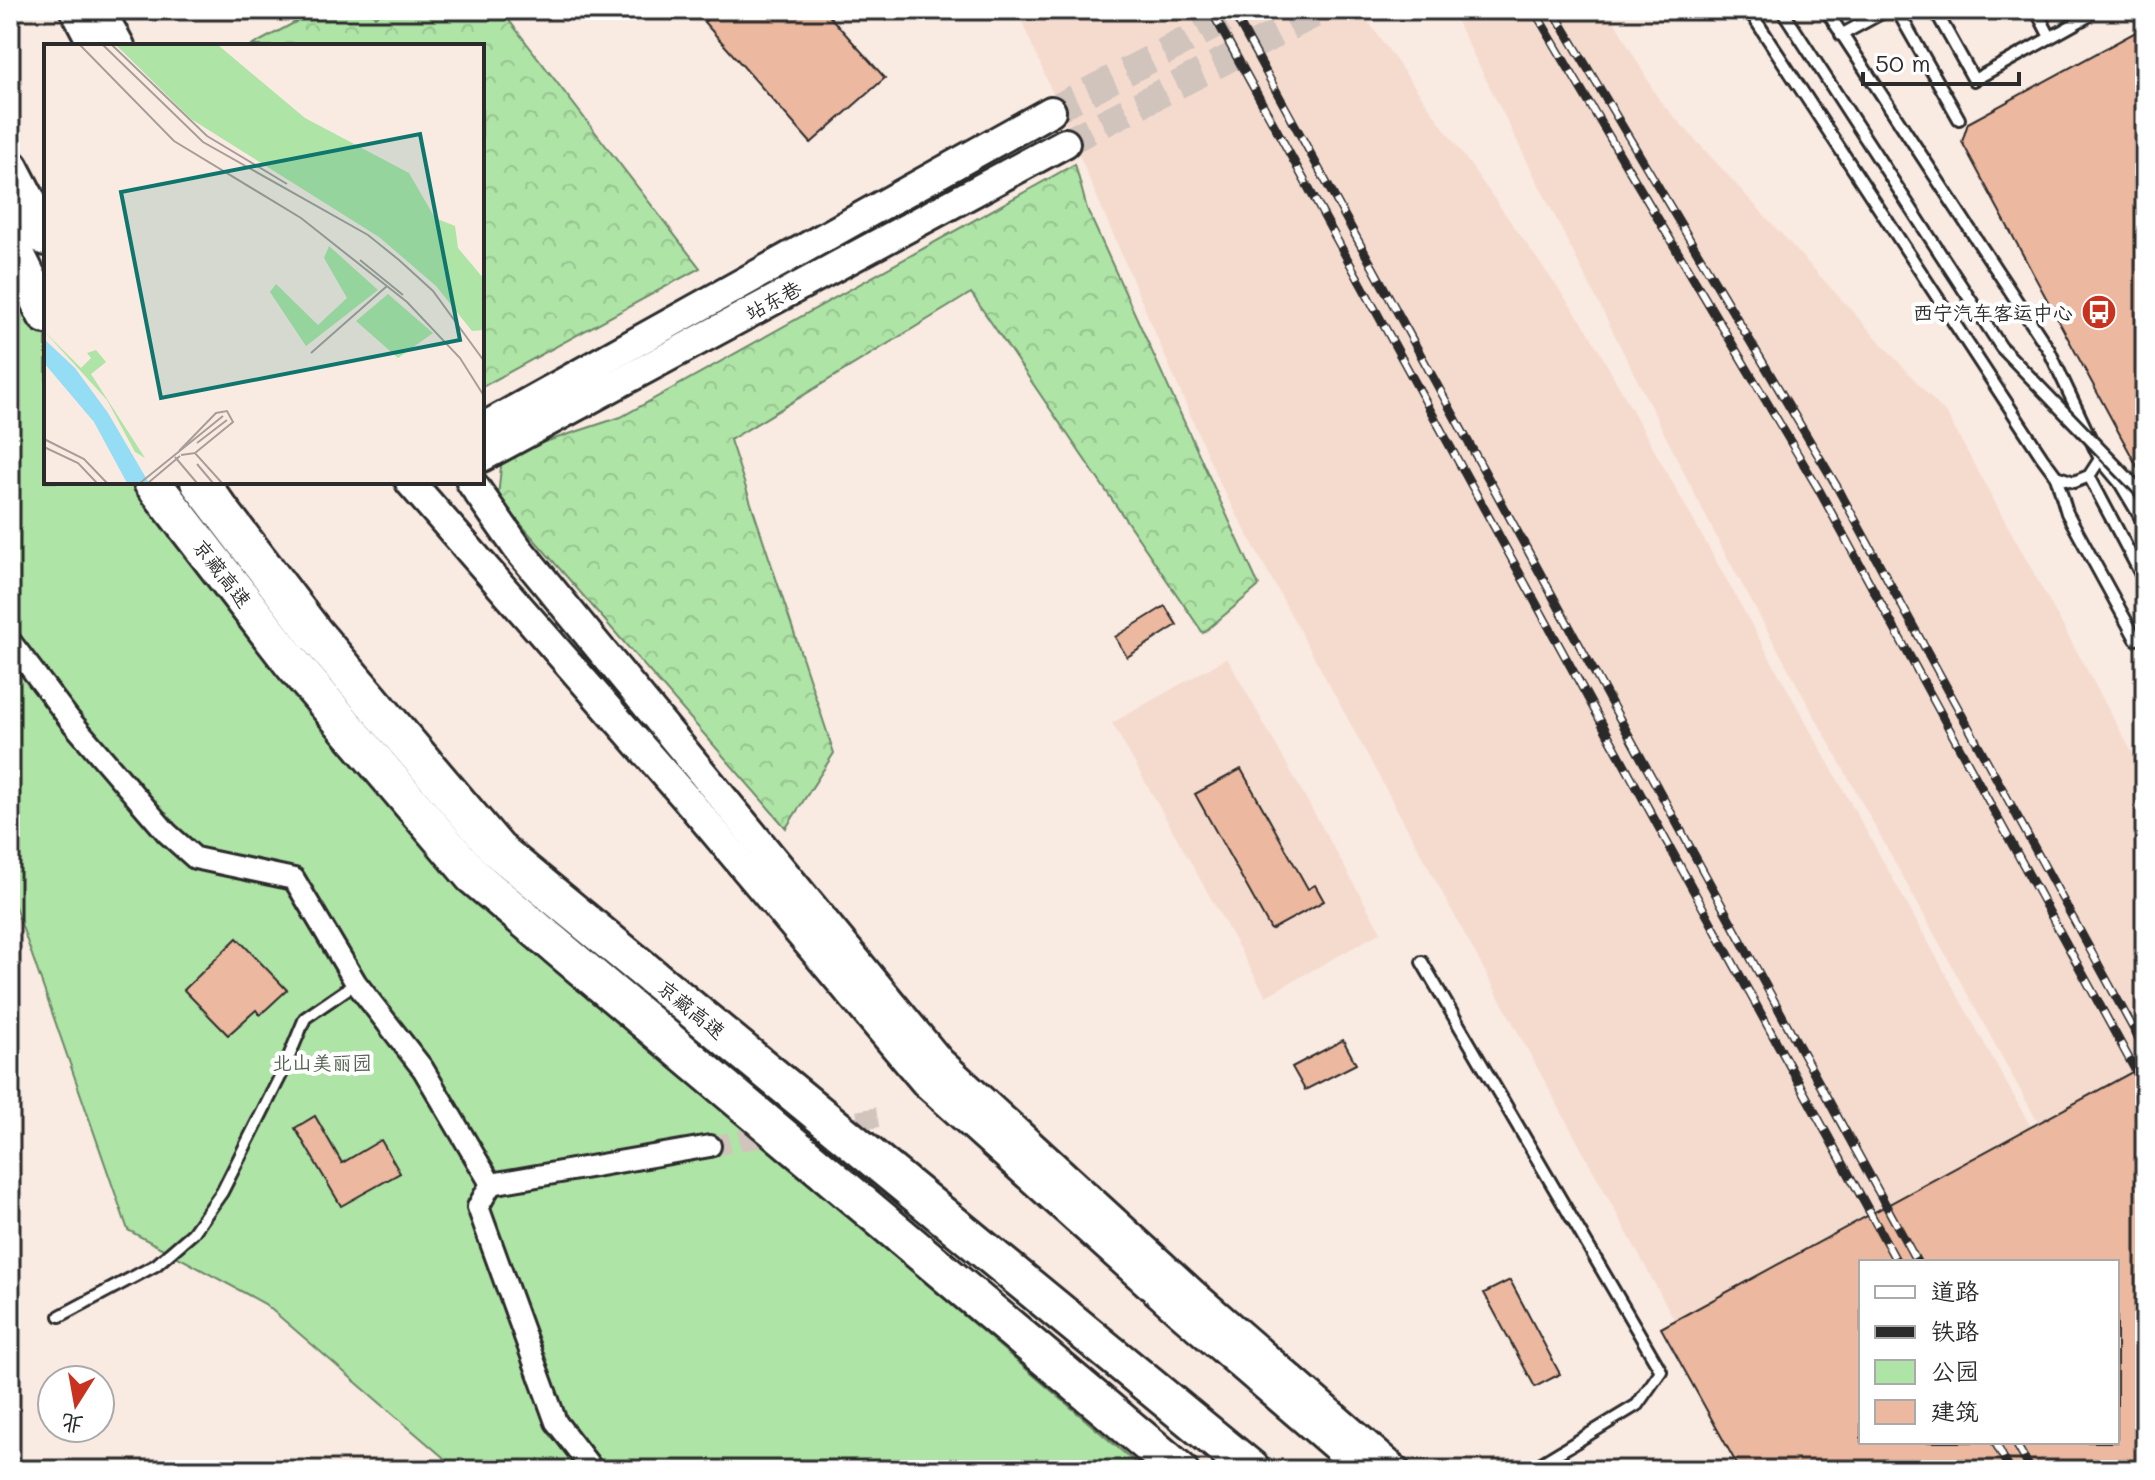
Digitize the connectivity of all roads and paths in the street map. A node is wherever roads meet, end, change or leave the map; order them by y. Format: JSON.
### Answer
{"nodes":[{"id":1,"x":75,"y":10,"type":"edge"},
{"id":2,"x":100,"y":10,"type":"edge"},
{"id":3,"x":1749,"y":10,"type":"edge"},
{"id":4,"x":1782,"y":10,"type":"edge"},
{"id":5,"x":1826,"y":10,"type":"edge"},
{"id":6,"x":1887,"y":10,"type":"edge"},
{"id":7,"x":1897,"y":10,"type":"edge"},
{"id":8,"x":1935,"y":10,"type":"edge"},
{"id":9,"x":2036,"y":10,"type":"edge"},
{"id":10,"x":2087,"y":17,"type":"dead end"},
{"id":11,"x":1841,"y":35,"type":"junction"},
{"id":12,"x":2050,"y":37,"type":"junction"},
{"id":13,"x":93,"y":44,"type":"edge"},
{"id":14,"x":119,"y":44,"type":"edge"},
{"id":15,"x":1051,"y":111,"type":"tunnel mouth"},
{"id":16,"x":1959,"y":119,"type":"dead end"},
{"id":17,"x":1065,"y":143,"type":"tunnel mouth"},
{"id":18,"x":10,"y":168,"type":"edge"},
{"id":19,"x":44,"y":233,"type":"edge"},
{"id":20,"x":10,"y":242,"type":"edge"},
{"id":21,"x":44,"y":311,"type":"edge"},
{"id":22,"x":484,"y":427,"type":"edge"},
{"id":23,"x":484,"y":456,"type":"edge"},
{"id":24,"x":2100,"y":459,"type":"junction"},
{"id":25,"x":2056,"y":476,"type":"junction"},
{"id":26,"x":2089,"y":476,"type":"junction"},
{"id":27,"x":154,"y":484,"type":"edge"},
{"id":28,"x":201,"y":484,"type":"edge"},
{"id":29,"x":456,"y":484,"type":"edge"},
{"id":30,"x":472,"y":484,"type":"edge"},
{"id":31,"x":420,"y":487,"type":"edge"},
{"id":32,"x":2145,"y":496,"type":"edge"},
{"id":33,"x":447,"y":520,"type":"junction"},
{"id":34,"x":2145,"y":525,"type":"edge"},
{"id":35,"x":2145,"y":582,"type":"edge"},
{"id":36,"x":2136,"y":639,"type":"dead end"},
{"id":37,"x":10,"y":641,"type":"edge"},
{"id":38,"x":1422,"y":962,"type":"dead end"},
{"id":39,"x":356,"y":983,"type":"junction"},
{"id":40,"x":710,"y":1146,"type":"tunnel mouth"},
{"id":41,"x":491,"y":1184,"type":"junction"},
{"id":42,"x":60,"y":1316,"type":"dead end"},
{"id":43,"x":593,"y":1470,"type":"edge"},
{"id":44,"x":1179,"y":1470,"type":"edge"},
{"id":45,"x":1252,"y":1470,"type":"edge"},
{"id":46,"x":1363,"y":1470,"type":"edge"},
{"id":47,"x":1395,"y":1470,"type":"edge"},
{"id":48,"x":1530,"y":1470,"type":"edge"}],
"edges":[{"from":1,"to":13,"type":"main road"},
{"from":2,"to":14,"type":"main road"},
{"from":3,"to":25,"type":"lane"},
{"from":4,"to":32,"type":"lane","bridge":true},
{"from":5,"to":11,"type":"lane"},
{"from":6,"to":11,"type":"lane"},
{"from":7,"to":16,"type":"lane"},
{"from":8,"to":12,"type":"lane"},
{"from":9,"to":12,"type":"lane"},
{"from":10,"to":12,"type":"lane"},
{"from":11,"to":24,"type":"lane"},
{"from":15,"to":22,"type":"main road","name":"站东巷"},
{"from":17,"to":23,"type":"main road","name":"站东巷"},
{"from":18,"to":19,"type":"highway"},
{"from":20,"to":21,"type":"highway"},
{"from":24,"to":26,"type":"lane"},
{"from":24,"to":34,"type":"lane"},
{"from":25,"to":26,"type":"lane"},
{"from":25,"to":36,"type":"lane"},
{"from":26,"to":35,"type":"lane"},
{"from":27,"to":44,"type":"highway","name":"京藏高速"},
{"from":28,"to":45,"type":"highway","name":"京藏高速"},
{"from":29,"to":33,"type":"main road"},
{"from":30,"to":47,"type":"main road"},
{"from":31,"to":33,"type":"main road"},
{"from":33,"to":46,"type":"main road"},
{"from":37,"to":39,"type":"street"},
{"from":38,"to":48,"type":"lane"},
{"from":39,"to":41,"type":"street"},
{"from":39,"to":42,"type":"lane"},
{"from":40,"to":41,"type":"street"},
{"from":41,"to":43,"type":"street"}]}
